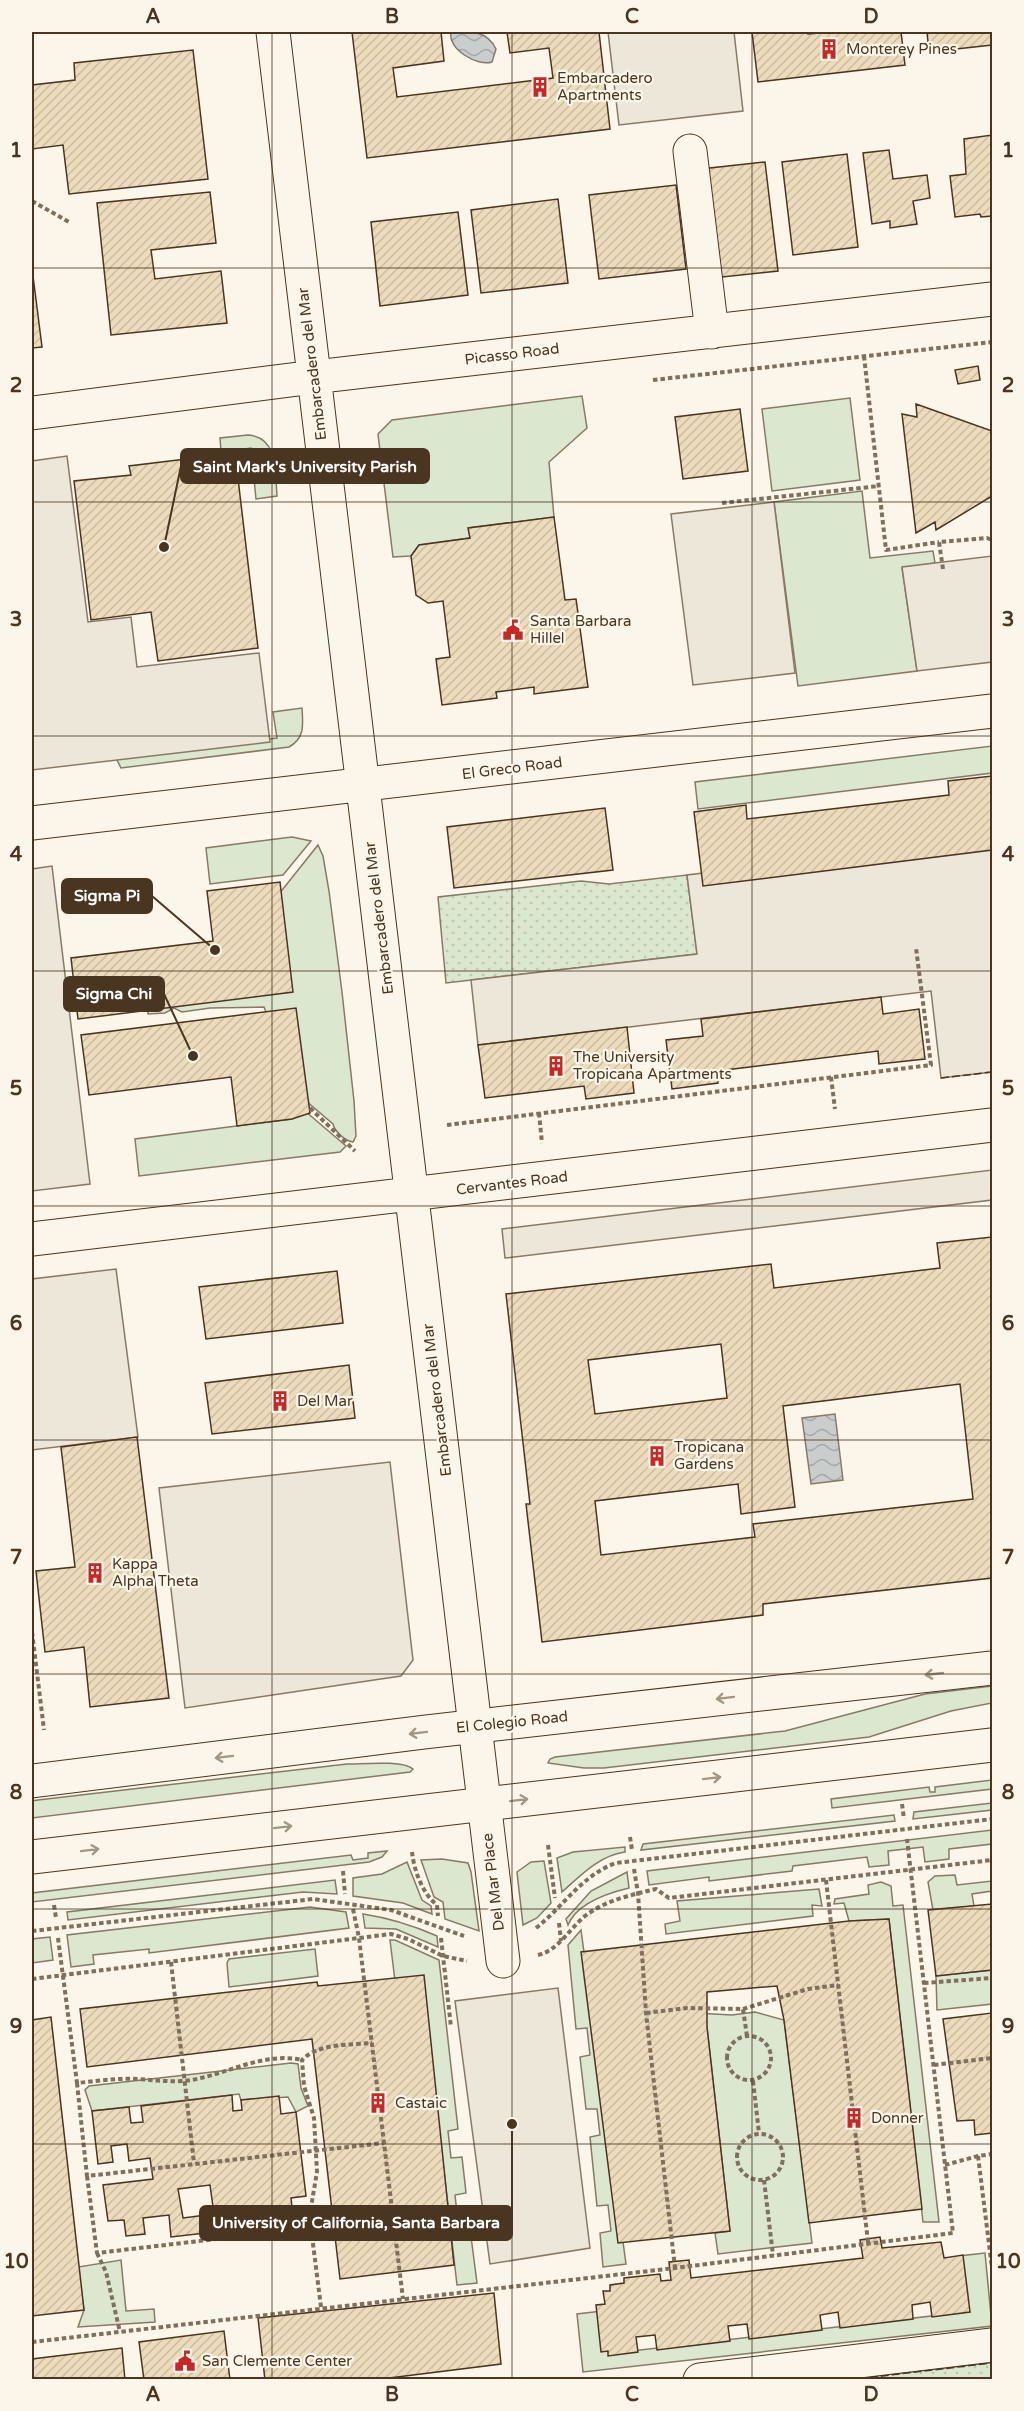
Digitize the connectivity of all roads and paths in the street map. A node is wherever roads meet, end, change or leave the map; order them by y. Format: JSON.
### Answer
{"nodes":[{"id":1,"x":273,"y":32,"type":"edge"},
{"id":2,"x":690,"y":151,"type":"dead end"},
{"id":3,"x":32,"y":201,"type":"edge"},
{"id":4,"x":69,"y":222,"type":"dead end"},
{"id":5,"x":993,"y":298,"type":"edge"},
{"id":6,"x":860,"y":315,"type":"junction"},
{"id":7,"x":712,"y":332,"type":"junction"},
{"id":8,"x":993,"y":342,"type":"edge"},
{"id":9,"x":865,"y":357,"type":"junction"},
{"id":10,"x":314,"y":377,"type":"junction"},
{"id":11,"x":653,"y":380,"type":"dead end"},
{"id":12,"x":32,"y":413,"type":"edge"},
{"id":13,"x":879,"y":486,"type":"junction"},
{"id":14,"x":722,"y":503,"type":"dead end"},
{"id":15,"x":993,"y":540,"type":"edge"},
{"id":16,"x":939,"y":542,"type":"junction"},
{"id":17,"x":943,"y":569,"type":"dead end"},
{"id":18,"x":993,"y":711,"type":"edge"},
{"id":19,"x":363,"y":785,"type":"junction"},
{"id":20,"x":32,"y":824,"type":"edge"},
{"id":21,"x":916,"y":948,"type":"dead end"},
{"id":22,"x":309,"y":1108,"type":"dead end"},
{"id":23,"x":447,"y":1125,"type":"dead end"},
{"id":24,"x":993,"y":1125,"type":"edge"},
{"id":25,"x":355,"y":1151,"type":"dead end"},
{"id":26,"x":412,"y":1194,"type":"junction"},
{"id":27,"x":32,"y":1239,"type":"edge"},
{"id":28,"x":32,"y":1632,"type":"edge"},
{"id":29,"x":993,"y":1668,"type":"edge"},
{"id":30,"x":476,"y":1727,"type":"junction"},
{"id":31,"x":44,"y":1730,"type":"dead end"},
{"id":32,"x":993,"y":1745,"type":"edge"},
{"id":33,"x":32,"y":1781,"type":"edge"},
{"id":34,"x":484,"y":1804,"type":"junction"},
{"id":35,"x":902,"y":1804,"type":"dead end"},
{"id":36,"x":904,"y":1819,"type":"dead end"},
{"id":37,"x":630,"y":1837,"type":"dead end"},
{"id":38,"x":907,"y":1839,"type":"dead end"},
{"id":39,"x":548,"y":1845,"type":"dead end"},
{"id":40,"x":632,"y":1850,"type":"dead end"},
{"id":41,"x":412,"y":1851,"type":"dead end"},
{"id":42,"x":32,"y":1857,"type":"edge"},
{"id":43,"x":993,"y":1860,"type":"edge"},
{"id":44,"x":634,"y":1869,"type":"dead end"},
{"id":45,"x":343,"y":1871,"type":"dead end"},
{"id":46,"x":910,"y":1871,"type":"junction"},
{"id":47,"x":826,"y":1880,"type":"junction"},
{"id":48,"x":638,"y":1893,"type":"junction"},
{"id":49,"x":345,"y":1894,"type":"dead end"},
{"id":50,"x":555,"y":1898,"type":"dead end"},
{"id":51,"x":54,"y":1905,"type":"dead end"},
{"id":52,"x":353,"y":1909,"type":"dead end"},
{"id":53,"x":438,"y":1916,"type":"dead end"},
{"id":54,"x":56,"y":1918,"type":"dead end"},
{"id":55,"x":559,"y":1923,"type":"dead end"},
{"id":56,"x":58,"y":1938,"type":"dead end"},
{"id":57,"x":359,"y":1938,"type":"junction"},
{"id":58,"x":441,"y":1938,"type":"dead end"},
{"id":59,"x":562,"y":1942,"type":"junction"},
{"id":60,"x":443,"y":1956,"type":"junction"},
{"id":61,"x":535,"y":1956,"type":"dead end"},
{"id":62,"x":171,"y":1961,"type":"junction"},
{"id":63,"x":488,"y":1961,"type":"joint"},
{"id":64,"x":63,"y":1976,"type":"junction"},
{"id":65,"x":993,"y":1978,"type":"edge"},
{"id":66,"x":32,"y":1979,"type":"edge"},
{"id":67,"x":924,"y":1983,"type":"junction"},
{"id":68,"x":838,"y":1985,"type":"junction"},
{"id":69,"x":743,"y":2009,"type":"junction"},
{"id":70,"x":646,"y":2013,"type":"junction"},
{"id":71,"x":451,"y":2027,"type":"dead end"},
{"id":72,"x":747,"y":2036,"type":"junction"},
{"id":73,"x":372,"y":2043,"type":"junction"},
{"id":74,"x":993,"y":2058,"type":"edge"},
{"id":75,"x":302,"y":2060,"type":"junction"},
{"id":76,"x":934,"y":2065,"type":"junction"},
{"id":77,"x":185,"y":2080,"type":"junction"},
{"id":78,"x":753,"y":2081,"type":"junction"},
{"id":79,"x":77,"y":2083,"type":"junction"},
{"id":80,"x":759,"y":2133,"type":"junction"},
{"id":81,"x":384,"y":2143,"type":"junction"},
{"id":82,"x":316,"y":2151,"type":"junction"},
{"id":83,"x":993,"y":2154,"type":"edge"},
{"id":84,"x":978,"y":2156,"type":"junction"},
{"id":85,"x":194,"y":2163,"type":"junction"},
{"id":86,"x":945,"y":2165,"type":"junction"},
{"id":87,"x":87,"y":2176,"type":"junction"},
{"id":88,"x":764,"y":2180,"type":"junction"},
{"id":89,"x":311,"y":2228,"type":"junction"},
{"id":90,"x":868,"y":2242,"type":"junction"},
{"id":91,"x":97,"y":2253,"type":"junction"},
{"id":92,"x":773,"y":2255,"type":"junction"},
{"id":93,"x":675,"y":2268,"type":"junction"},
{"id":94,"x":993,"y":2268,"type":"edge"},
{"id":95,"x":403,"y":2299,"type":"junction"},
{"id":96,"x":321,"y":2307,"type":"junction"},
{"id":97,"x":120,"y":2331,"type":"junction"},
{"id":98,"x":32,"y":2342,"type":"edge"},
{"id":99,"x":993,"y":2345,"type":"edge"},
{"id":100,"x":700,"y":2379,"type":"edge"}],
"edges":[{"from":1,"to":10,"type":"street","name":"Embarcadero del Mar"},
{"from":2,"to":7,"type":"street"},
{"from":3,"to":4,"type":"path"},
{"from":5,"to":6,"type":"street","name":"Picasso Road"},
{"from":6,"to":7,"type":"street","name":"Picasso Road"},
{"from":6,"to":9,"type":"path"},
{"from":7,"to":10,"type":"street","name":"Picasso Road"},
{"from":8,"to":9,"type":"path"},
{"from":9,"to":11,"type":"path"},
{"from":9,"to":13,"type":"path"},
{"from":10,"to":12,"type":"street","name":"Picasso Road"},
{"from":10,"to":19,"type":"street","name":"Embarcadero del Mar"},
{"from":13,"to":14,"type":"path"},
{"from":13,"to":16,"type":"path"},
{"from":15,"to":16,"type":"path"},
{"from":16,"to":17,"type":"path"},
{"from":18,"to":19,"type":"street","name":"El Greco Road"},
{"from":19,"to":20,"type":"street","name":"El Greco Road"},
{"from":19,"to":26,"type":"street","name":"Embarcadero del Mar"},
{"from":21,"to":23,"type":"path"},
{"from":22,"to":25,"type":"path"},
{"from":24,"to":26,"type":"street","name":"Cervantes Road"},
{"from":26,"to":27,"type":"street","name":"Cervantes Road"},
{"from":26,"to":30,"type":"street","name":"Embarcadero del Mar"},
{"from":28,"to":31,"type":"path"},
{"from":29,"to":30,"type":"street","name":"El Colegio Road","one_way":true},
{"from":30,"to":33,"type":"street","name":"El Colegio Road","one_way":true},
{"from":30,"to":34,"type":"street","name":"Embarcadero del Mar"},
{"from":34,"to":32,"type":"street","one_way":true},
{"from":42,"to":34,"type":"street","one_way":true},
{"from":34,"to":63,"type":"street","name":"Del Mar Place"},
{"from":35,"to":36,"type":"path"},
{"from":37,"to":40,"type":"path"},
{"from":38,"to":46,"type":"path"},
{"from":39,"to":50,"type":"path"},
{"from":41,"to":53,"type":"path"},
{"from":43,"to":46,"type":"path"},
{"from":44,"to":48,"type":"path"},
{"from":45,"to":49,"type":"path"},
{"from":46,"to":47,"type":"path"},
{"from":46,"to":67,"type":"path"},
{"from":47,"to":48,"type":"path"},
{"from":47,"to":68,"type":"path"},
{"from":48,"to":59,"type":"path"},
{"from":48,"to":70,"type":"path"},
{"from":51,"to":54,"type":"path"},
{"from":52,"to":57,"type":"path"},
{"from":55,"to":59,"type":"path"},
{"from":56,"to":64,"type":"path"},
{"from":57,"to":60,"type":"path"},
{"from":57,"to":62,"type":"path"},
{"from":57,"to":73,"type":"path"},
{"from":58,"to":60,"type":"path"},
{"from":59,"to":61,"type":"path"},
{"from":60,"to":63,"type":"path"},
{"from":60,"to":71,"type":"path"},
{"from":62,"to":64,"type":"path"},
{"from":62,"to":77,"type":"path"},
{"from":64,"to":66,"type":"path"},
{"from":64,"to":79,"type":"path"},
{"from":65,"to":67,"type":"path"},
{"from":67,"to":76,"type":"path"},
{"from":68,"to":69,"type":"path"},
{"from":68,"to":90,"type":"path"},
{"from":69,"to":70,"type":"path"},
{"from":69,"to":72,"type":"path"},
{"from":70,"to":93,"type":"path"},
{"from":72,"to":78,"type":"path"},
{"from":72,"to":78,"type":"path"},
{"from":73,"to":75,"type":"path"},
{"from":73,"to":81,"type":"path"},
{"from":74,"to":76,"type":"path"},
{"from":75,"to":77,"type":"path"},
{"from":75,"to":82,"type":"path"},
{"from":76,"to":86,"type":"path"},
{"from":77,"to":79,"type":"path"},
{"from":77,"to":85,"type":"path"},
{"from":78,"to":80,"type":"path"},
{"from":79,"to":87,"type":"path"},
{"from":80,"to":88,"type":"path"},
{"from":80,"to":88,"type":"path"},
{"from":81,"to":82,"type":"path"},
{"from":81,"to":95,"type":"path"},
{"from":82,"to":85,"type":"path"},
{"from":82,"to":89,"type":"path"},
{"from":83,"to":84,"type":"path"},
{"from":84,"to":86,"type":"path"},
{"from":84,"to":94,"type":"path"},
{"from":85,"to":87,"type":"path"},
{"from":86,"to":90,"type":"path"},
{"from":87,"to":91,"type":"path"},
{"from":88,"to":92,"type":"path"},
{"from":89,"to":91,"type":"path"},
{"from":89,"to":96,"type":"path"},
{"from":90,"to":92,"type":"path"},
{"from":91,"to":97,"type":"path"},
{"from":92,"to":93,"type":"path"},
{"from":93,"to":95,"type":"path"},
{"from":95,"to":96,"type":"path"},
{"from":96,"to":97,"type":"path"},
{"from":97,"to":98,"type":"path"},
{"from":99,"to":100,"type":"street"}]}
